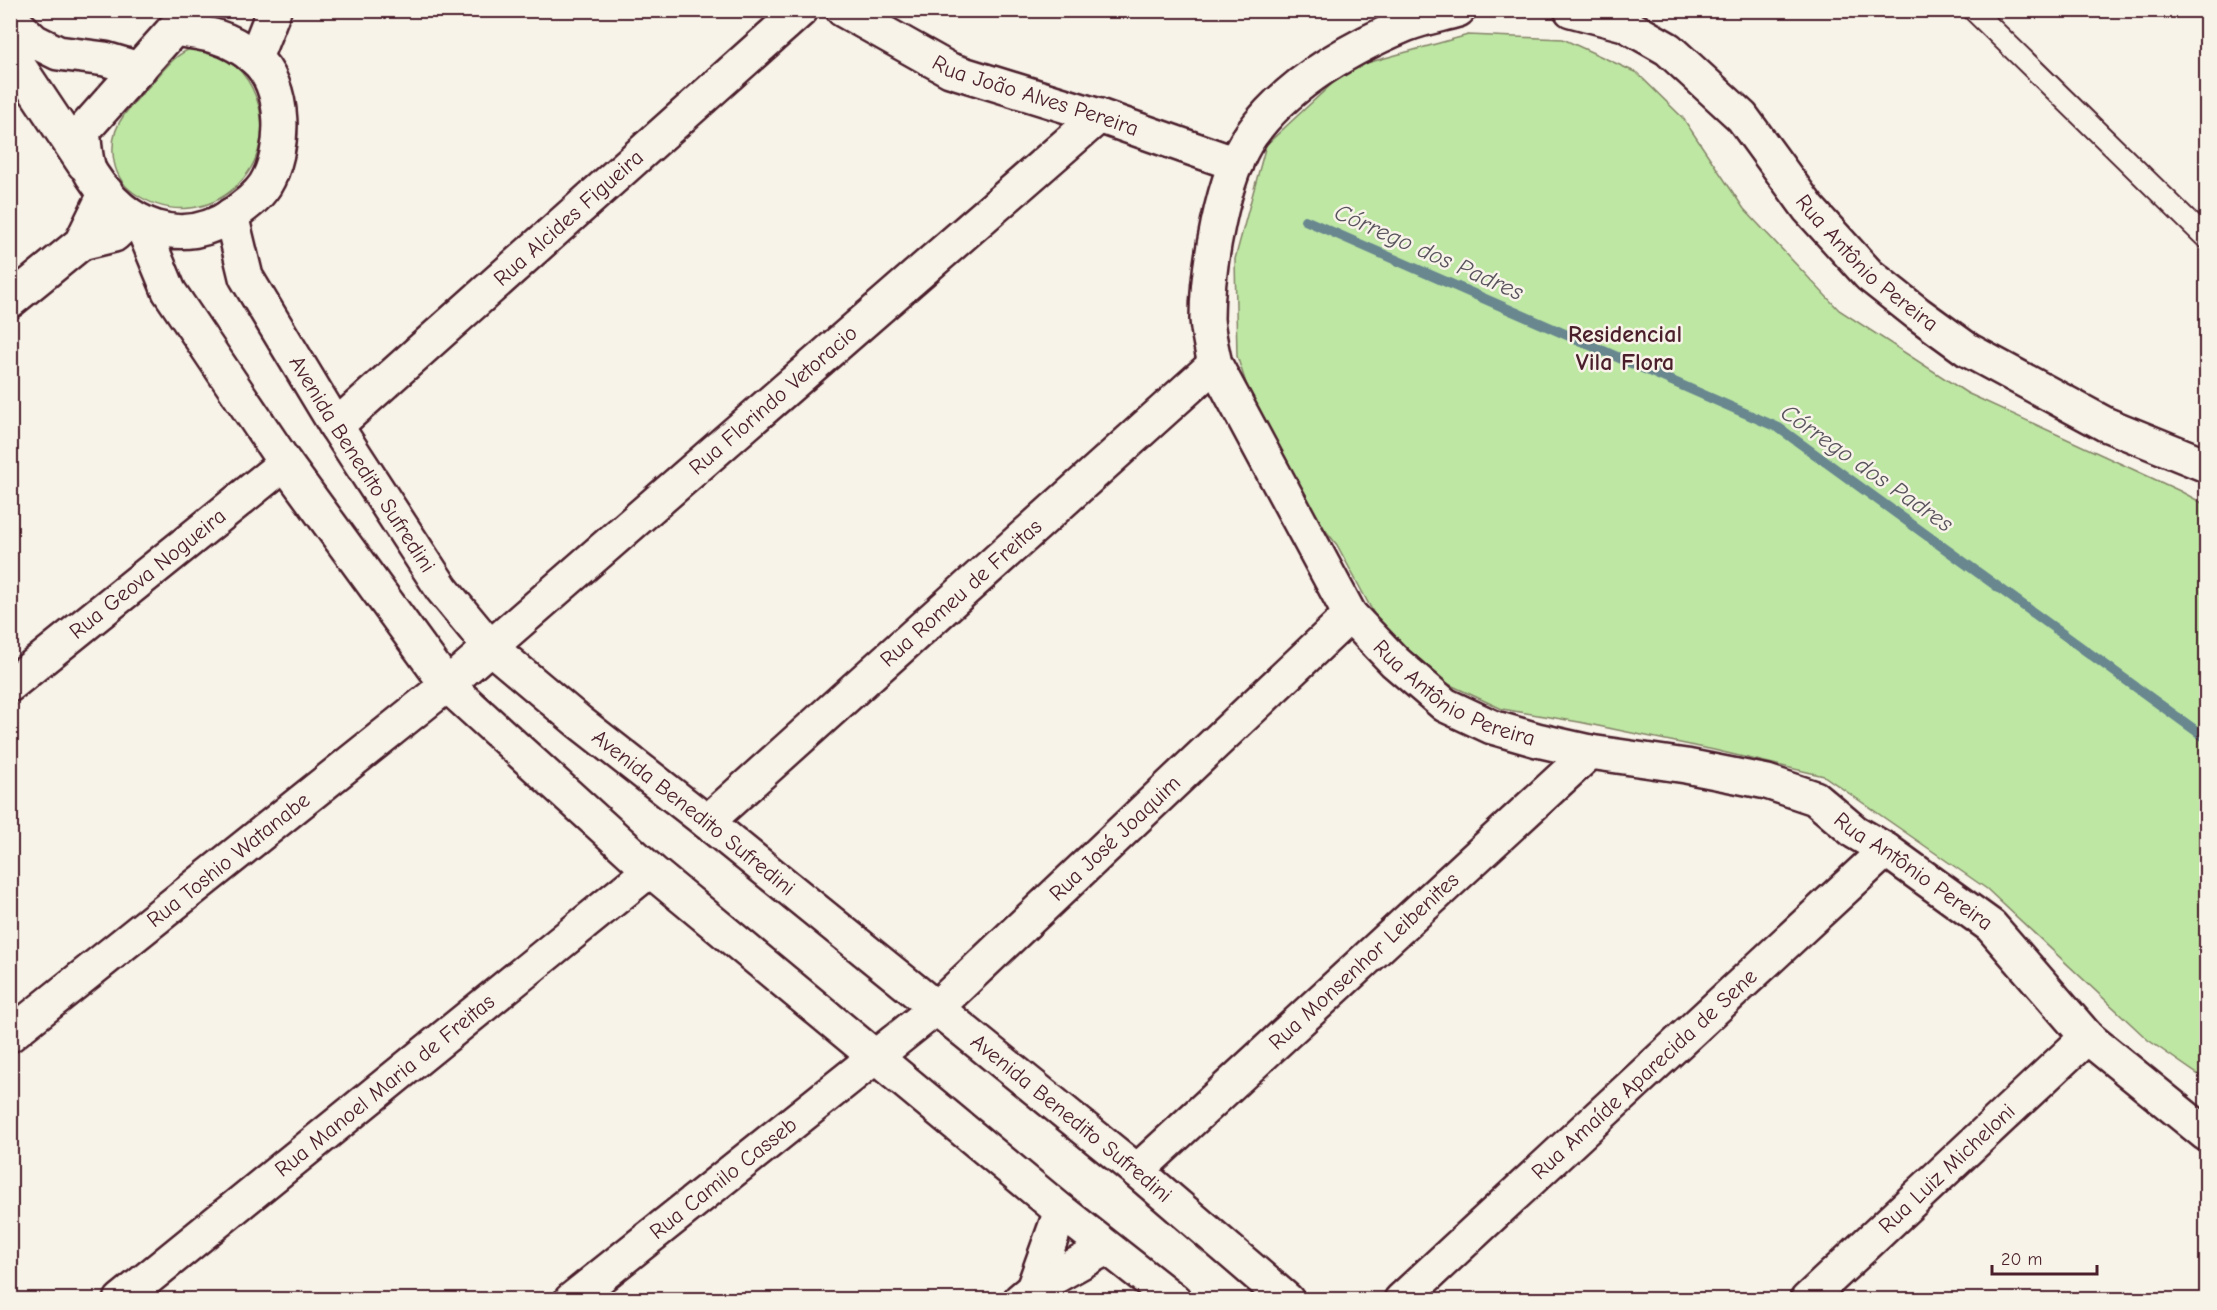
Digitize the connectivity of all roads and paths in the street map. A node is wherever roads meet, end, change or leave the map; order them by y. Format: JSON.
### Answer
{"nodes":[{"id":1,"x":274,"y":10,"type":"edge"},
{"id":2,"x":801,"y":10,"type":"edge"},
{"id":3,"x":843,"y":10,"type":"edge"},
{"id":4,"x":1458,"y":10,"type":"edge"},
{"id":5,"x":1571,"y":10,"type":"edge"},
{"id":6,"x":1973,"y":10,"type":"edge"},
{"id":7,"x":10,"y":18,"type":"edge"},
{"id":8,"x":181,"y":20,"type":"edge"},
{"id":9,"x":10,"y":53,"type":"edge"},
{"id":10,"x":255,"y":58,"type":"junction"},
{"id":11,"x":139,"y":69,"type":"junction"},
{"id":12,"x":1099,"y":116,"type":"junction"},
{"id":13,"x":1236,"y":164,"type":"junction"},
{"id":14,"x":98,"y":183,"type":"junction"},
{"id":15,"x":231,"y":215,"type":"junction"},
{"id":16,"x":136,"y":220,"type":"junction"},
{"id":17,"x":2206,"y":238,"type":"edge"},
{"id":18,"x":81,"y":243,"type":"junction"},
{"id":19,"x":10,"y":301,"type":"edge"},
{"id":20,"x":1215,"y":364,"type":"junction"},
{"id":21,"x":336,"y":426,"type":"junction"},
{"id":22,"x":285,"y":463,"type":"junction"},
{"id":23,"x":2206,"y":465,"type":"edge"},
{"id":24,"x":1350,"y":615,"type":"junction"},
{"id":25,"x":490,"y":646,"type":"junction"},
{"id":26,"x":10,"y":685,"type":"edge"},
{"id":27,"x":447,"y":685,"type":"junction"},
{"id":28,"x":1590,"y":752,"type":"junction"},
{"id":29,"x":707,"y":822,"type":"junction"},
{"id":30,"x":1886,"y":850,"type":"junction"},
{"id":31,"x":650,"y":870,"type":"junction"},
{"id":32,"x":935,"y":1009,"type":"junction"},
{"id":33,"x":10,"y":1035,"type":"edge"},
{"id":34,"x":2087,"y":1037,"type":"junction"},
{"id":35,"x":876,"y":1057,"type":"junction"},
{"id":36,"x":2206,"y":1134,"type":"edge"},
{"id":37,"x":1137,"y":1171,"type":"junction"},
{"id":38,"x":1061,"y":1211,"type":"junction"},
{"id":39,"x":1106,"y":1248,"type":"junction"},
{"id":40,"x":1026,"y":1294,"type":"edge"},
{"id":41,"x":121,"y":1299,"type":"edge"},
{"id":42,"x":571,"y":1299,"type":"edge"},
{"id":43,"x":1174,"y":1299,"type":"edge"},
{"id":44,"x":1287,"y":1299,"type":"edge"},
{"id":45,"x":1401,"y":1299,"type":"edge"},
{"id":46,"x":1807,"y":1299,"type":"edge"}],
"edges":[{"from":1,"to":10,"type":"street"},
{"from":2,"to":21,"type":"street","name":"Rua Alcides Figueira"},
{"from":3,"to":12,"type":"street","name":"Rua João Alves Pereira"},
{"from":4,"to":13,"type":"street","name":"Rua Antônio Pereira"},
{"from":5,"to":23,"type":"street","name":"Rua Antônio Pereira"},
{"from":6,"to":17,"type":"lane"},
{"from":7,"to":11,"type":"street"},
{"from":8,"to":10,"type":"street"},
{"from":8,"to":11,"type":"street"},
{"from":9,"to":14,"type":"street"},
{"from":10,"to":15,"type":"street"},
{"from":11,"to":14,"type":"street"},
{"from":12,"to":13,"type":"street","name":"Rua João Alves Pereira"},
{"from":12,"to":25,"type":"street","name":"Rua Florindo Vetoracio"},
{"from":13,"to":20,"type":"street","name":"Rua Antônio Pereira"},
{"from":14,"to":16,"type":"street"},
{"from":14,"to":18,"type":"street"},
{"from":15,"to":16,"type":"street"},
{"from":15,"to":21,"type":"street","name":"Avenida Benedito Sufredini"},
{"from":16,"to":18,"type":"street"},
{"from":16,"to":22,"type":"street"},
{"from":18,"to":19,"type":"street"},
{"from":20,"to":24,"type":"street","name":"Rua Antônio Pereira"},
{"from":20,"to":29,"type":"street","name":"Rua Romeu de Freitas"},
{"from":21,"to":25,"type":"street","name":"Avenida Benedito Sufredini"},
{"from":22,"to":26,"type":"street","name":"Rua Geova Nogueira"},
{"from":22,"to":27,"type":"street"},
{"from":24,"to":28,"type":"street","name":"Rua Antônio Pereira"},
{"from":24,"to":32,"type":"street","name":"Rua José Joaquim"},
{"from":25,"to":27,"type":"street","name":"Rua Florindo Vetoracio"},
{"from":25,"to":29,"type":"street","name":"Avenida Benedito Sufredini"},
{"from":27,"to":31,"type":"street"},
{"from":27,"to":33,"type":"street","name":"Rua Toshio Watanabe"},
{"from":28,"to":30,"type":"street","name":"Rua Antônio Pereira"},
{"from":28,"to":37,"type":"street","name":"Rua Monsenhor Leibenites"},
{"from":29,"to":32,"type":"street","name":"Avenida Benedito Sufredini"},
{"from":30,"to":34,"type":"street","name":"Rua Antônio Pereira"},
{"from":30,"to":45,"type":"street","name":"Rua Amaíde Aparecida de Sene"},
{"from":31,"to":35,"type":"street"},
{"from":31,"to":41,"type":"street","name":"Rua Manoel Maria de Freitas"},
{"from":32,"to":35,"type":"street","name":"Rua José Joaquim"},
{"from":32,"to":37,"type":"street","name":"Avenida Benedito Sufredini"},
{"from":34,"to":36,"type":"street","name":"Rua Antônio Pereira"},
{"from":34,"to":46,"type":"street","name":"Rua Luiz Micheloni"},
{"from":35,"to":38,"type":"street"},
{"from":35,"to":42,"type":"street","name":"Rua Camilo Casseb"},
{"from":37,"to":44,"type":"street","name":"Avenida Benedito Sufredini"},
{"from":38,"to":39,"type":"street"},
{"from":38,"to":40,"type":"street"},
{"from":39,"to":40,"type":"street"},
{"from":39,"to":43,"type":"street"}]}
